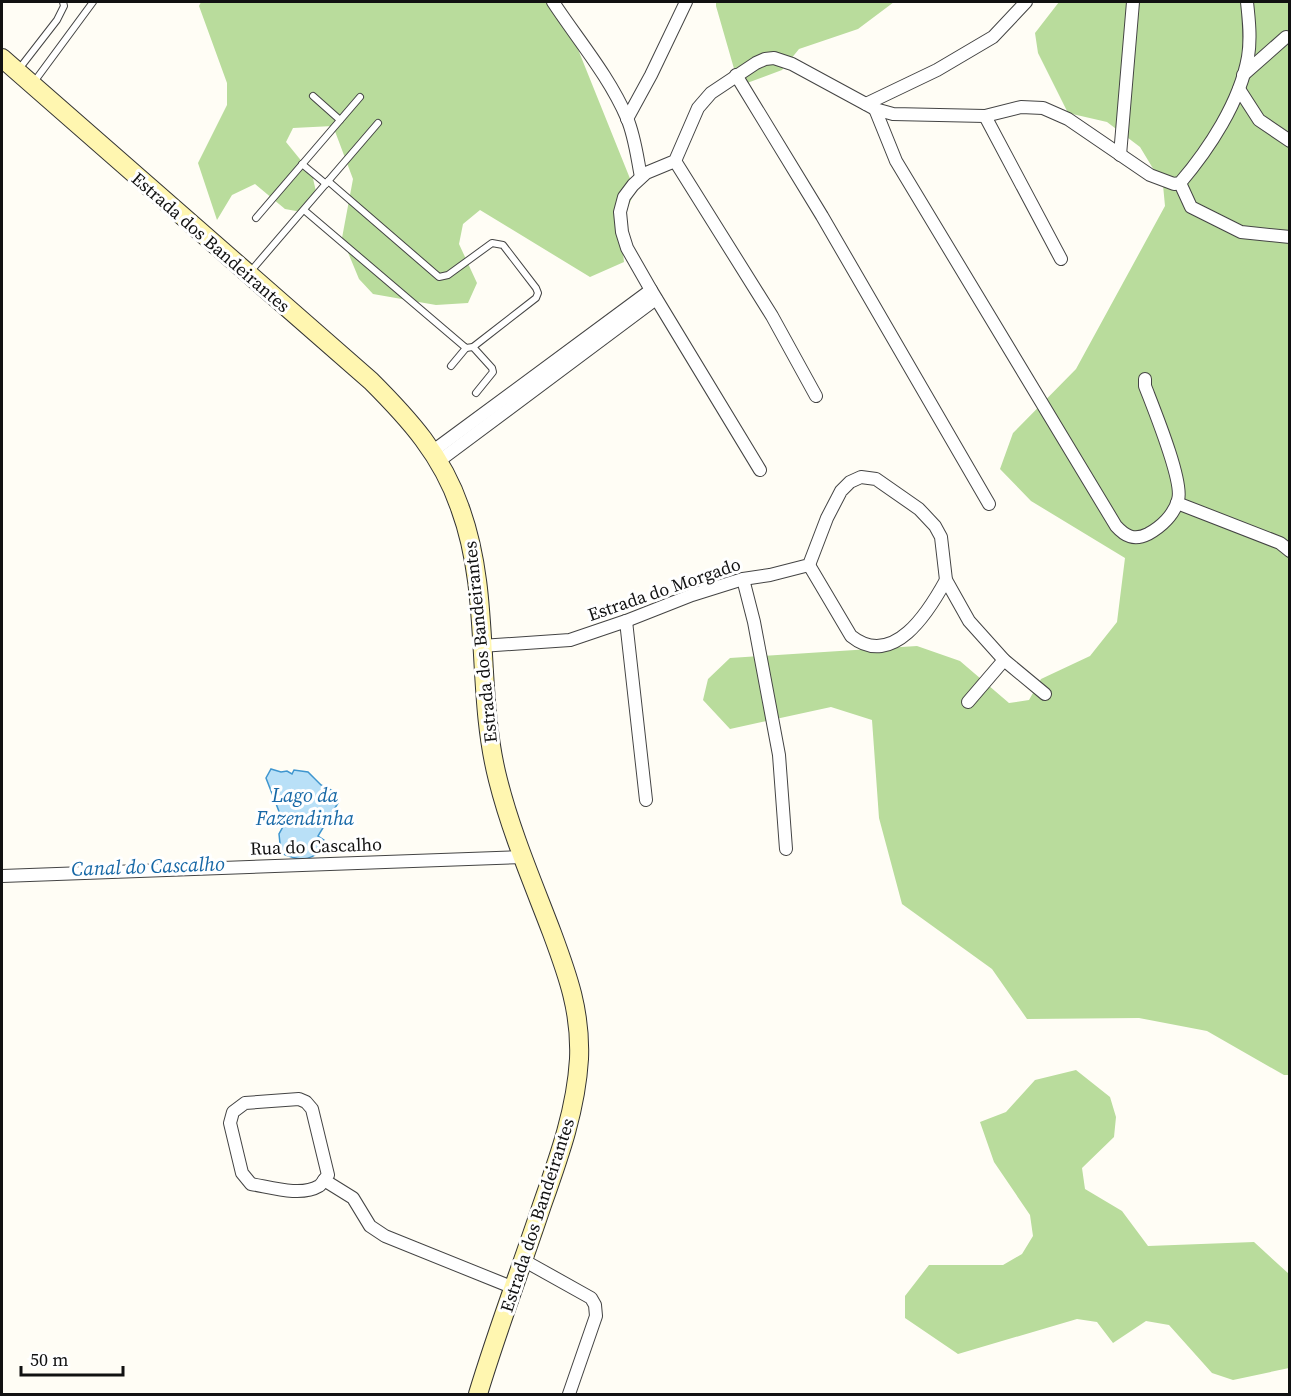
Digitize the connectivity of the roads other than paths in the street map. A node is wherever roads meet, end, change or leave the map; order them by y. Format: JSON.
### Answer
{"nodes":[{"id":1,"x":63,"y":2,"type":"edge"},
{"id":2,"x":93,"y":2,"type":"edge"},
{"id":3,"x":553,"y":2,"type":"edge"},
{"id":4,"x":686,"y":2,"type":"edge"},
{"id":5,"x":1026,"y":2,"type":"edge"},
{"id":6,"x":1133,"y":2,"type":"edge"},
{"id":7,"x":1247,"y":2,"type":"edge"},
{"id":8,"x":1286,"y":37,"type":"dead end"},
{"id":9,"x":2,"y":58,"type":"edge"},
{"id":10,"x":17,"y":72,"type":"junction"},
{"id":11,"x":736,"y":75,"type":"junction"},
{"id":12,"x":1242,"y":76,"type":"junction"},
{"id":13,"x":32,"y":85,"type":"junction"},
{"id":14,"x":1239,"y":89,"type":"junction"},
{"id":15,"x":313,"y":96,"type":"dead end"},
{"id":16,"x":360,"y":97,"type":"dead end"},
{"id":17,"x":870,"y":107,"type":"junction"},
{"id":18,"x":985,"y":116,"type":"junction"},
{"id":19,"x":627,"y":119,"type":"junction"},
{"id":20,"x":340,"y":120,"type":"junction"},
{"id":21,"x":378,"y":123,"type":"dead end"},
{"id":22,"x":1290,"y":141,"type":"edge"},
{"id":23,"x":1120,"y":155,"type":"junction"},
{"id":24,"x":675,"y":160,"type":"junction"},
{"id":25,"x":302,"y":164,"type":"junction"},
{"id":26,"x":641,"y":177,"type":"junction"},
{"id":27,"x":327,"y":183,"type":"junction"},
{"id":28,"x":1180,"y":183,"type":"junction"},
{"id":29,"x":304,"y":210,"type":"junction"},
{"id":30,"x":256,"y":218,"type":"dead end"},
{"id":31,"x":1290,"y":237,"type":"edge"},
{"id":32,"x":1061,"y":259,"type":"dead end"},
{"id":33,"x":248,"y":274,"type":"junction"},
{"id":34,"x":653,"y":294,"type":"junction"},
{"id":35,"x":469,"y":348,"type":"junction"},
{"id":36,"x":451,"y":366,"type":"dead end"},
{"id":37,"x":1145,"y":379,"type":"dead end"},
{"id":38,"x":476,"y":393,"type":"dead end"},
{"id":39,"x":816,"y":396,"type":"dead end"},
{"id":40,"x":436,"y":456,"type":"junction"},
{"id":41,"x":760,"y":470,"type":"dead end"},
{"id":42,"x":1177,"y":503,"type":"junction"},
{"id":43,"x":989,"y":504,"type":"dead end"},
{"id":44,"x":1290,"y":551,"type":"edge"},
{"id":45,"x":809,"y":565,"type":"junction"},
{"id":46,"x":743,"y":579,"type":"junction"},
{"id":47,"x":946,"y":580,"type":"junction"},
{"id":48,"x":626,"y":621,"type":"junction"},
{"id":49,"x":481,"y":646,"type":"junction"},
{"id":50,"x":1004,"y":660,"type":"junction"},
{"id":51,"x":1045,"y":694,"type":"dead end"},
{"id":52,"x":968,"y":702,"type":"dead end"},
{"id":53,"x":646,"y":800,"type":"dead end"},
{"id":54,"x":786,"y":849,"type":"dead end"},
{"id":55,"x":524,"y":856,"type":"junction"},
{"id":56,"x":2,"y":876,"type":"edge"},
{"id":57,"x":324,"y":1180,"type":"junction"},
{"id":58,"x":523,"y":1260,"type":"junction"},
{"id":59,"x":514,"y":1288,"type":"junction"},
{"id":60,"x":477,"y":1392,"type":"edge"},
{"id":61,"x":569,"y":1395,"type":"edge"}],
"edges":[{"from":1,"to":10,"type":"lane"},
{"from":2,"to":13,"type":"lane"},
{"from":3,"to":19,"type":"street"},
{"from":4,"to":19,"type":"street"},
{"from":5,"to":17,"type":"street"},
{"from":6,"to":23,"type":"street"},
{"from":7,"to":12,"type":"street"},
{"from":8,"to":12,"type":"street"},
{"from":9,"to":10,"type":"main road","name":"Estrada dos Bandeirantes"},
{"from":10,"to":13,"type":"main road","name":"Estrada dos Bandeirantes"},
{"from":11,"to":17,"type":"street"},
{"from":11,"to":24,"type":"street"},
{"from":11,"to":43,"type":"street"},
{"from":12,"to":14,"type":"street"},
{"from":13,"to":33,"type":"main road","name":"Estrada dos Bandeirantes"},
{"from":14,"to":22,"type":"street"},
{"from":14,"to":28,"type":"street"},
{"from":15,"to":20,"type":"lane"},
{"from":16,"to":20,"type":"lane"},
{"from":17,"to":18,"type":"street"},
{"from":17,"to":42,"type":"street"},
{"from":18,"to":23,"type":"street"},
{"from":18,"to":32,"type":"street"},
{"from":19,"to":26,"type":"street"},
{"from":20,"to":25,"type":"lane"},
{"from":21,"to":27,"type":"lane"},
{"from":23,"to":28,"type":"street"},
{"from":24,"to":26,"type":"street"},
{"from":24,"to":39,"type":"street"},
{"from":25,"to":27,"type":"lane"},
{"from":25,"to":30,"type":"lane"},
{"from":26,"to":34,"type":"street"},
{"from":27,"to":29,"type":"lane"},
{"from":27,"to":35,"type":"lane"},
{"from":28,"to":31,"type":"street"},
{"from":29,"to":33,"type":"lane"},
{"from":29,"to":35,"type":"lane"},
{"from":33,"to":40,"type":"main road","name":"Estrada dos Bandeirantes"},
{"from":34,"to":40,"type":"street"},
{"from":34,"to":41,"type":"street"},
{"from":35,"to":36,"type":"lane"},
{"from":35,"to":38,"type":"lane"},
{"from":37,"to":42,"type":"street"},
{"from":40,"to":49,"type":"main road","name":"Estrada dos Bandeirantes"},
{"from":42,"to":44,"type":"street"},
{"from":45,"to":46,"type":"street","name":"Estrada do Morgado"},
{"from":45,"to":47,"type":"street"},
{"from":45,"to":47,"type":"street"},
{"from":46,"to":48,"type":"street","name":"Estrada do Morgado"},
{"from":46,"to":54,"type":"street"},
{"from":47,"to":50,"type":"street"},
{"from":48,"to":49,"type":"street","name":"Estrada do Morgado"},
{"from":48,"to":53,"type":"street"},
{"from":49,"to":55,"type":"main road","name":"Estrada dos Bandeirantes"},
{"from":50,"to":51,"type":"street"},
{"from":50,"to":52,"type":"street"},
{"from":55,"to":56,"type":"street","name":"Rua do Cascalho"},
{"from":55,"to":58,"type":"main road","name":"Estrada dos Bandeirantes"},
{"from":57,"to":57,"type":"street"},
{"from":57,"to":59,"type":"street"},
{"from":58,"to":59,"type":"main road","name":"Estrada dos Bandeirantes"},
{"from":58,"to":61,"type":"street"},
{"from":59,"to":60,"type":"main road","name":"Estrada dos Bandeirantes"}]}
